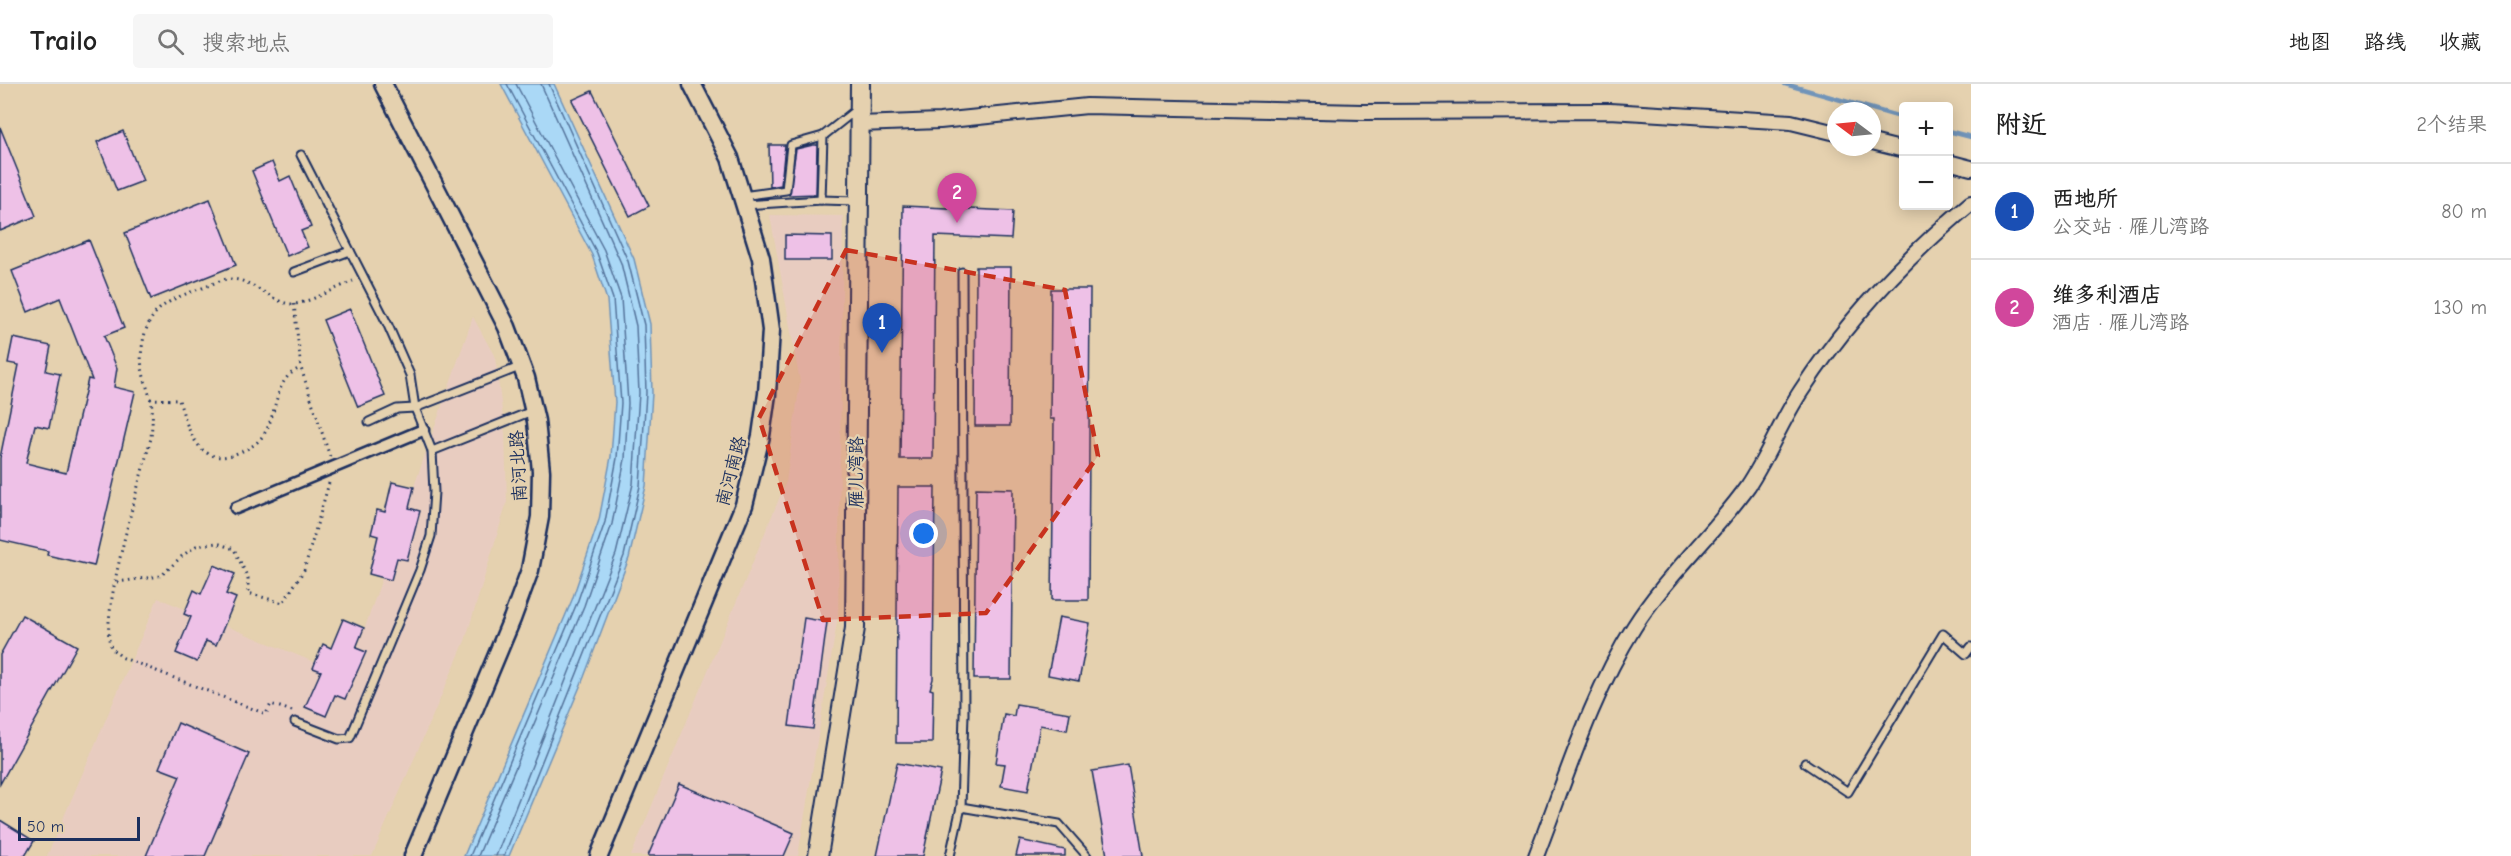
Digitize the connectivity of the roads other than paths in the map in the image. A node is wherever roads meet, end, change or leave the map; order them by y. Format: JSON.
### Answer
{"nodes":[{"id":1,"x":383,"y":84,"type":"edge"},
{"id":2,"x":692,"y":84,"type":"edge"},
{"id":3,"x":860,"y":84,"type":"edge"},
{"id":4,"x":859,"y":116,"type":"junction"},
{"id":5,"x":1827,"y":131,"type":"edge"},
{"id":6,"x":823,"y":136,"type":"junction"},
{"id":7,"x":1881,"y":144,"type":"edge"},
{"id":8,"x":1899,"y":149,"type":"edge"},
{"id":9,"x":301,"y":155,"type":"dead end"},
{"id":10,"x":1953,"y":163,"type":"edge"},
{"id":11,"x":1971,"y":168,"type":"edge"},
{"id":12,"x":743,"y":200,"type":"junction"},
{"id":13,"x":821,"y":200,"type":"junction"},
{"id":14,"x":859,"y":201,"type":"junction"},
{"id":15,"x":1971,"y":203,"type":"edge"},
{"id":16,"x":350,"y":250,"type":"junction"},
{"id":17,"x":294,"y":272,"type":"dead end"},
{"id":18,"x":962,"y":272,"type":"dead end"},
{"id":19,"x":522,"y":366,"type":"junction"},
{"id":20,"x":415,"y":408,"type":"junction"},
{"id":21,"x":534,"y":410,"type":"junction"},
{"id":22,"x":369,"y":422,"type":"dead end"},
{"id":23,"x":423,"y":430,"type":"junction"},
{"id":24,"x":432,"y":451,"type":"junction"},
{"id":25,"x":236,"y":508,"type":"dead end"},
{"id":26,"x":1971,"y":647,"type":"edge"},
{"id":27,"x":295,"y":722,"type":"dead end"},
{"id":28,"x":1805,"y":763,"type":"dead end"},
{"id":29,"x":961,"y":807,"type":"junction"},
{"id":30,"x":413,"y":856,"type":"edge"},
{"id":31,"x":599,"y":856,"type":"edge"},
{"id":32,"x":818,"y":856,"type":"edge"},
{"id":33,"x":950,"y":856,"type":"edge"},
{"id":34,"x":1087,"y":856,"type":"edge"},
{"id":35,"x":1536,"y":856,"type":"edge"}],
"edges":[{"from":1,"to":19,"type":"street","name":"南河北路"},
{"from":2,"to":12,"type":"street","name":"南河南路"},
{"from":3,"to":4,"type":"main road","name":"雁儿湾路"},
{"from":4,"to":5,"type":"street"},
{"from":4,"to":6,"type":"lane"},
{"from":4,"to":14,"type":"main road","name":"雁儿湾路"},
{"from":6,"to":12,"type":"lane"},
{"from":6,"to":13,"type":"lane"},
{"from":7,"to":8,"type":"street"},
{"from":9,"to":16,"type":"lane"},
{"from":10,"to":11,"type":"street"},
{"from":12,"to":13,"type":"lane"},
{"from":12,"to":31,"type":"street","name":"南河南路"},
{"from":13,"to":14,"type":"lane"},
{"from":14,"to":32,"type":"main road","name":"雁儿湾路"},
{"from":15,"to":35,"type":"street"},
{"from":16,"to":17,"type":"lane"},
{"from":16,"to":20,"type":"lane"},
{"from":18,"to":29,"type":"lane"},
{"from":19,"to":20,"type":"lane"},
{"from":19,"to":21,"type":"street","name":"南河北路"},
{"from":20,"to":22,"type":"lane"},
{"from":20,"to":23,"type":"lane"},
{"from":21,"to":24,"type":"lane"},
{"from":21,"to":30,"type":"street","name":"南河北路"},
{"from":23,"to":24,"type":"lane"},
{"from":23,"to":25,"type":"street"},
{"from":24,"to":27,"type":"lane"},
{"from":26,"to":28,"type":"lane"},
{"from":29,"to":33,"type":"lane"},
{"from":29,"to":34,"type":"lane"}]}
